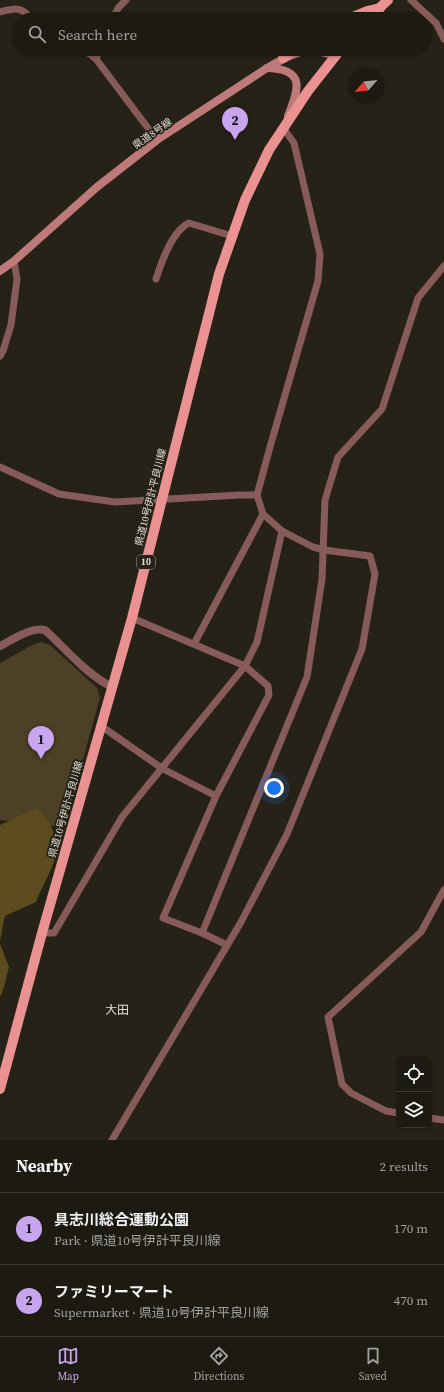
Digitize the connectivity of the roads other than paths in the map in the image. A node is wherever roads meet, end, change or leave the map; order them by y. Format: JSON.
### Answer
{"nodes":[{"id":1,"x":126,"y":0,"type":"edge"},
{"id":2,"x":388,"y":0,"type":"edge"},
{"id":3,"x":411,"y":0,"type":"edge"},
{"id":4,"x":380,"y":8,"type":"junction"},
{"id":5,"x":0,"y":12,"type":"edge"},
{"id":6,"x":27,"y":12,"type":"edge"},
{"id":7,"x":116,"y":12,"type":"edge"},
{"id":8,"x":365,"y":12,"type":"edge"},
{"id":9,"x":376,"y":12,"type":"edge"},
{"id":10,"x":424,"y":12,"type":"edge"},
{"id":11,"x":432,"y":19,"type":"edge"},
{"id":12,"x":444,"y":39,"type":"edge"},
{"id":13,"x":92,"y":56,"type":"edge"},
{"id":14,"x":97,"y":56,"type":"edge"},
{"id":15,"x":286,"y":56,"type":"edge"},
{"id":16,"x":288,"y":56,"type":"edge"},
{"id":17,"x":335,"y":56,"type":"edge"},
{"id":18,"x":283,"y":58,"type":"junction"},
{"id":19,"x":96,"y":59,"type":"junction"},
{"id":20,"x":267,"y":68,"type":"junction"},
{"id":21,"x":283,"y":128,"type":"junction"},
{"id":22,"x":157,"y":140,"type":"junction"},
{"id":23,"x":232,"y":236,"type":"junction"},
{"id":24,"x":14,"y":261,"type":"junction"},
{"id":25,"x":444,"y":266,"type":"edge"},
{"id":26,"x":0,"y":270,"type":"edge"},
{"id":27,"x":156,"y":279,"type":"dead end"},
{"id":28,"x":0,"y":356,"type":"edge"},
{"id":29,"x":0,"y":467,"type":"edge"},
{"id":30,"x":257,"y":495,"type":"junction"},
{"id":31,"x":161,"y":500,"type":"junction"},
{"id":32,"x":263,"y":514,"type":"junction"},
{"id":33,"x":282,"y":530,"type":"junction"},
{"id":34,"x":324,"y":550,"type":"junction"},
{"id":35,"x":132,"y":618,"type":"junction"},
{"id":36,"x":194,"y":644,"type":"junction"},
{"id":37,"x":0,"y":646,"type":"edge"},
{"id":38,"x":245,"y":666,"type":"junction"},
{"id":39,"x":112,"y":687,"type":"junction"},
{"id":40,"x":101,"y":726,"type":"junction"},
{"id":41,"x":163,"y":769,"type":"junction"},
{"id":42,"x":216,"y":796,"type":"junction"},
{"id":43,"x":444,"y":890,"type":"edge"},
{"id":44,"x":42,"y":933,"type":"junction"},
{"id":45,"x":202,"y":933,"type":"junction"},
{"id":46,"x":227,"y":945,"type":"junction"},
{"id":47,"x":0,"y":1088,"type":"edge"},
{"id":48,"x":396,"y":1113,"type":"edge"},
{"id":49,"x":432,"y":1118,"type":"edge"},
{"id":50,"x":444,"y":1120,"type":"edge"},
{"id":51,"x":112,"y":1140,"type":"edge"}],
"edges":[{"from":1,"to":7,"type":"street"},
{"from":2,"to":4,"type":"main road"},
{"from":3,"to":10,"type":"street"},
{"from":4,"to":8,"type":"main road"},
{"from":4,"to":9,"type":"main road"},
{"from":5,"to":6,"type":"street"},
{"from":11,"to":12,"type":"street"},
{"from":13,"to":19,"type":"street"},
{"from":14,"to":19,"type":"street"},
{"from":15,"to":18,"type":"main road"},
{"from":16,"to":18,"type":"main road","name":"県道8号線"},
{"from":17,"to":21,"type":"main road","name":"県道10号伊計平良川線","number":"10"},
{"from":18,"to":20,"type":"main road","name":"県道8号線"},
{"from":19,"to":22,"type":"street"},
{"from":20,"to":21,"type":"main road"},
{"from":20,"to":22,"type":"main road","name":"県道8号線"},
{"from":21,"to":23,"type":"main road","name":"県道10号伊計平良川線","number":"10"},
{"from":21,"to":30,"type":"street"},
{"from":22,"to":24,"type":"main road","name":"県道8号線"},
{"from":23,"to":27,"type":"street"},
{"from":23,"to":31,"type":"main road","name":"県道10号伊計平良川線","number":"10"},
{"from":24,"to":26,"type":"main road","name":"県道8号線"},
{"from":24,"to":28,"type":"street"},
{"from":25,"to":34,"type":"street"},
{"from":29,"to":31,"type":"street"},
{"from":30,"to":31,"type":"street"},
{"from":30,"to":32,"type":"street"},
{"from":31,"to":35,"type":"main road","name":"県道10号伊計平良川線","number":"10"},
{"from":32,"to":33,"type":"street"},
{"from":32,"to":36,"type":"street"},
{"from":33,"to":34,"type":"street"},
{"from":33,"to":38,"type":"street"},
{"from":34,"to":45,"type":"street"},
{"from":34,"to":46,"type":"street"},
{"from":35,"to":36,"type":"street"},
{"from":35,"to":39,"type":"main road","name":"県道10号伊計平良川線","number":"10"},
{"from":36,"to":38,"type":"street"},
{"from":37,"to":39,"type":"street"},
{"from":38,"to":41,"type":"street"},
{"from":38,"to":42,"type":"street"},
{"from":39,"to":40,"type":"main road","name":"県道10号伊計平良川線","number":"10"},
{"from":40,"to":41,"type":"street"},
{"from":40,"to":44,"type":"main road","name":"県道10号伊計平良川線","number":"10"},
{"from":41,"to":42,"type":"street"},
{"from":41,"to":44,"type":"street"},
{"from":42,"to":45,"type":"street"},
{"from":43,"to":48,"type":"street"},
{"from":44,"to":47,"type":"main road","name":"県道10号伊計平良川線","number":"10"},
{"from":45,"to":46,"type":"street"},
{"from":46,"to":51,"type":"street"},
{"from":49,"to":50,"type":"street"}]}
